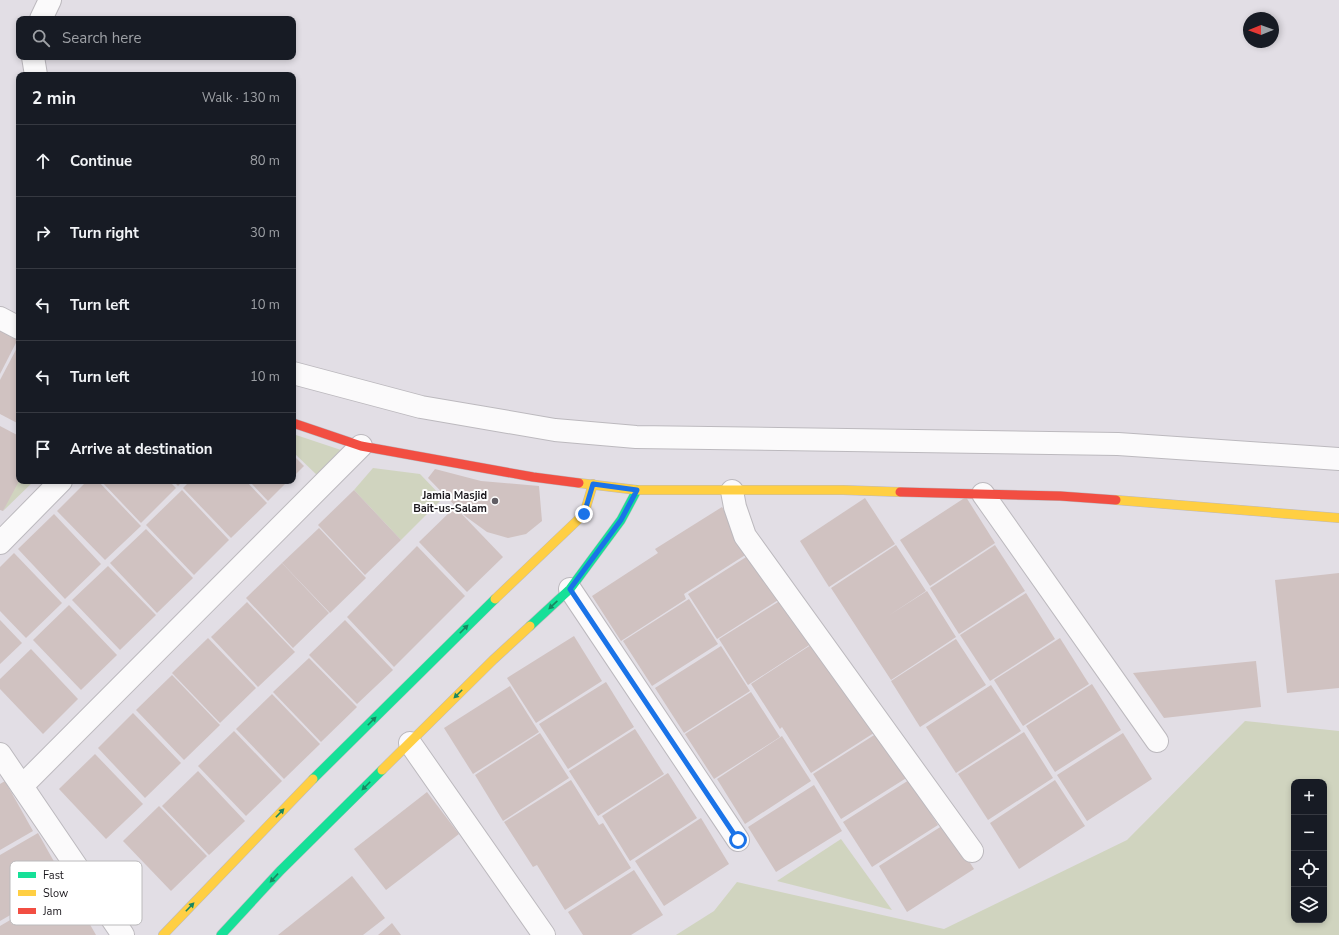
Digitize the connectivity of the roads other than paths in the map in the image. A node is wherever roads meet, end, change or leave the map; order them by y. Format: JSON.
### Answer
{"nodes":[{"id":1,"x":50,"y":0,"type":"edge"},
{"id":2,"x":43,"y":16,"type":"edge"},
{"id":3,"x":34,"y":60,"type":"edge"},
{"id":4,"x":36,"y":72,"type":"edge"},
{"id":5,"x":0,"y":318,"type":"edge"},
{"id":6,"x":16,"y":326,"type":"edge"},
{"id":7,"x":296,"y":374,"type":"edge"},
{"id":8,"x":296,"y":424,"type":"edge"},
{"id":9,"x":361,"y":446,"type":"junction"},
{"id":10,"x":1339,"y":459,"type":"edge"},
{"id":11,"x":58,"y":484,"type":"edge"},
{"id":12,"x":593,"y":484,"type":"junction"},
{"id":13,"x":637,"y":490,"type":"junction"},
{"id":14,"x":732,"y":491,"type":"junction"},
{"id":15,"x":983,"y":494,"type":"junction"},
{"id":16,"x":1339,"y":518,"type":"edge"},
{"id":17,"x":0,"y":543,"type":"edge"},
{"id":18,"x":570,"y":589,"type":"junction"},
{"id":19,"x":1157,"y":741,"type":"dead end"},
{"id":20,"x":410,"y":743,"type":"junction"},
{"id":21,"x":0,"y":754,"type":"edge"},
{"id":22,"x":22,"y":786,"type":"junction"},
{"id":23,"x":738,"y":840,"type":"dead end"},
{"id":24,"x":972,"y":851,"type":"dead end"},
{"id":25,"x":73,"y":861,"type":"edge"},
{"id":26,"x":116,"y":925,"type":"edge"},
{"id":27,"x":123,"y":935,"type":"edge"},
{"id":28,"x":163,"y":935,"type":"edge"},
{"id":29,"x":221,"y":935,"type":"edge"},
{"id":30,"x":544,"y":935,"type":"edge"}],
"edges":[{"from":1,"to":2,"type":"street"},
{"from":3,"to":4,"type":"street"},
{"from":5,"to":6,"type":"street"},
{"from":7,"to":10,"type":"street"},
{"from":8,"to":9,"type":"street"},
{"from":9,"to":12,"type":"street"},
{"from":9,"to":22,"type":"street"},
{"from":11,"to":17,"type":"street"},
{"from":12,"to":13,"type":"street"},
{"from":28,"to":12,"type":"street","one_way":true},
{"from":13,"to":14,"type":"street"},
{"from":13,"to":18,"type":"street"},
{"from":14,"to":15,"type":"street"},
{"from":14,"to":24,"type":"street"},
{"from":15,"to":16,"type":"street"},
{"from":15,"to":19,"type":"street"},
{"from":18,"to":20,"type":"street","one_way":true},
{"from":18,"to":23,"type":"street"},
{"from":20,"to":29,"type":"street","one_way":true},
{"from":20,"to":30,"type":"street"},
{"from":21,"to":22,"type":"street"},
{"from":22,"to":25,"type":"street"},
{"from":26,"to":27,"type":"street"}]}
